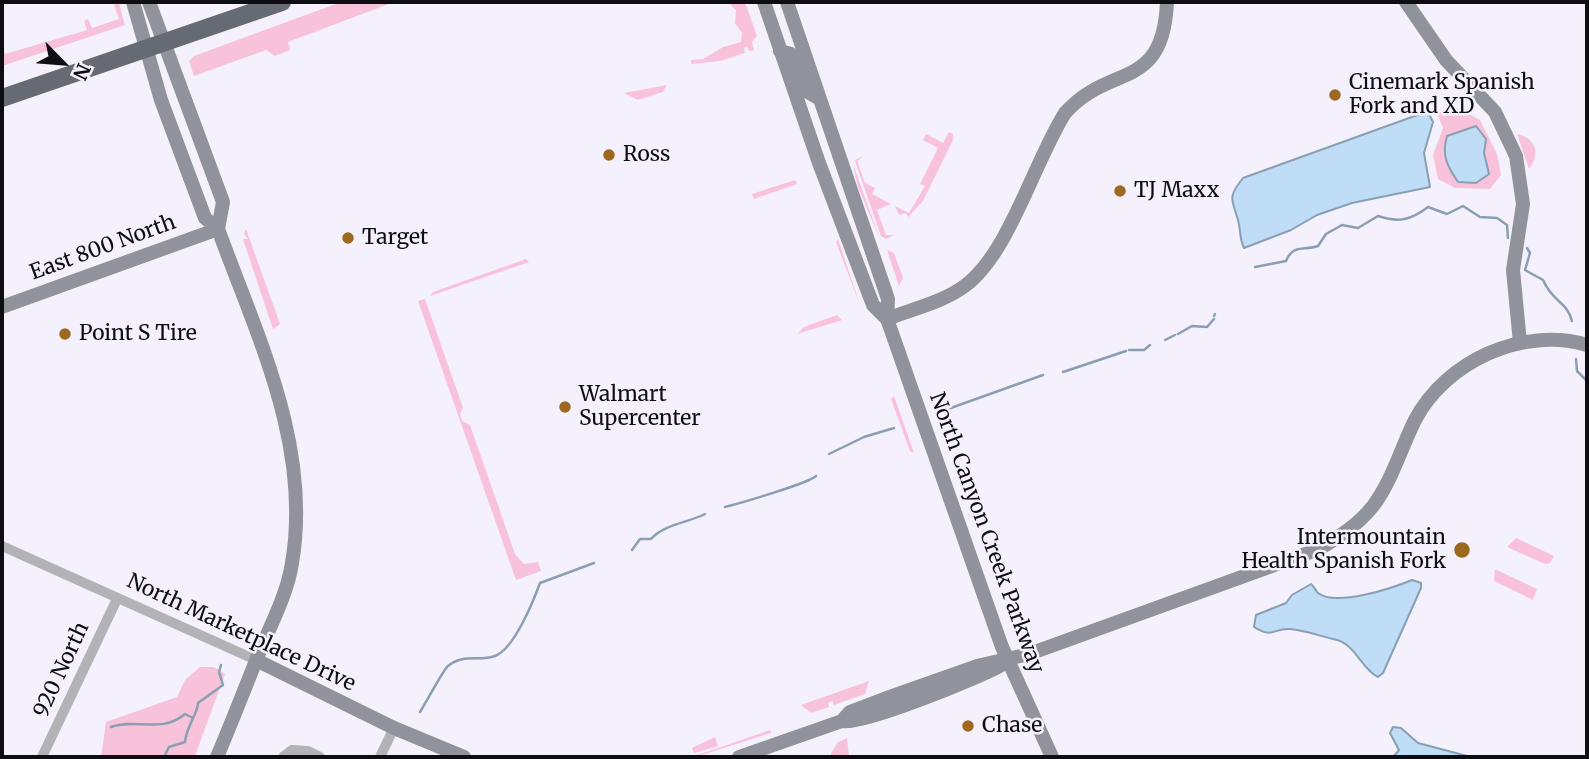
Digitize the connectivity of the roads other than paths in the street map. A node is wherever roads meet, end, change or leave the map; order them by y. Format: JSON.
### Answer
{"nodes":[{"id":1,"x":133,"y":2,"type":"edge"},
{"id":2,"x":149,"y":2,"type":"edge"},
{"id":3,"x":764,"y":2,"type":"edge"},
{"id":4,"x":775,"y":2,"type":"edge"},
{"id":5,"x":785,"y":2,"type":"edge"},
{"id":6,"x":1167,"y":2,"type":"edge"},
{"id":7,"x":1406,"y":2,"type":"edge"},
{"id":8,"x":278,"y":3,"type":"edge"},
{"id":9,"x":165,"y":44,"type":"junction"},
{"id":10,"x":147,"y":50,"type":"junction"},
{"id":11,"x":780,"y":51,"type":"junction"},
{"id":12,"x":2,"y":98,"type":"edge"},
{"id":13,"x":819,"y":99,"type":"junction"},
{"id":14,"x":218,"y":229,"type":"junction"},
{"id":15,"x":2,"y":307,"type":"edge"},
{"id":16,"x":887,"y":319,"type":"junction"},
{"id":17,"x":1520,"y":343,"type":"junction"},
{"id":18,"x":1587,"y":345,"type":"edge"},
{"id":19,"x":5,"y":547,"type":"edge"},
{"id":20,"x":2,"y":561,"type":"edge"},
{"id":21,"x":117,"y":599,"type":"junction"},
{"id":22,"x":256,"y":660,"type":"junction"},
{"id":23,"x":1008,"y":662,"type":"junction"},
{"id":24,"x":842,"y":722,"type":"junction"},
{"id":25,"x":394,"y":728,"type":"junction"},
{"id":26,"x":287,"y":754,"type":"edge"},
{"id":27,"x":42,"y":757,"type":"edge"},
{"id":28,"x":217,"y":757,"type":"edge"},
{"id":29,"x":320,"y":757,"type":"edge"},
{"id":30,"x":380,"y":757,"type":"edge"},
{"id":31,"x":464,"y":757,"type":"edge"},
{"id":32,"x":739,"y":757,"type":"edge"},
{"id":33,"x":1052,"y":757,"type":"edge"}],
"edges":[{"from":1,"to":10,"type":"street"},
{"from":2,"to":9,"type":"street"},
{"from":3,"to":11,"type":"street","name":"North Canyon Creek Parkway"},
{"from":4,"to":5,"type":"street"},
{"from":5,"to":13,"type":"street","name":"North Canyon Creek Parkway"},
{"from":6,"to":16,"type":"street"},
{"from":7,"to":17,"type":"street"},
{"from":8,"to":9,"type":"highway"},
{"from":9,"to":10,"type":"highway"},
{"from":9,"to":14,"type":"street"},
{"from":10,"to":12,"type":"highway"},
{"from":10,"to":14,"type":"street"},
{"from":11,"to":13,"type":"street"},
{"from":11,"to":16,"type":"street","name":"North Canyon Creek Parkway"},
{"from":13,"to":16,"type":"street","name":"North Canyon Creek Parkway"},
{"from":14,"to":15,"type":"street","name":"East 800 North"},
{"from":14,"to":22,"type":"street"},
{"from":16,"to":23,"type":"street","name":"North Canyon Creek Parkway"},
{"from":17,"to":18,"type":"street"},
{"from":17,"to":23,"type":"street"},
{"from":19,"to":20,"type":"street"},
{"from":19,"to":21,"type":"street","name":"North Marketplace Drive"},
{"from":21,"to":22,"type":"street","name":"North Marketplace Drive"},
{"from":21,"to":27,"type":"street","name":"920 North"},
{"from":22,"to":25,"type":"street","name":"North Marketplace Drive"},
{"from":22,"to":28,"type":"street"},
{"from":23,"to":24,"type":"street"},
{"from":23,"to":24,"type":"street"},
{"from":23,"to":33,"type":"street","name":"North Canyon Creek Parkway"},
{"from":24,"to":32,"type":"street"},
{"from":25,"to":30,"type":"street"},
{"from":25,"to":31,"type":"street","name":"North Marketplace Drive"},
{"from":26,"to":29,"type":"street"}]}
